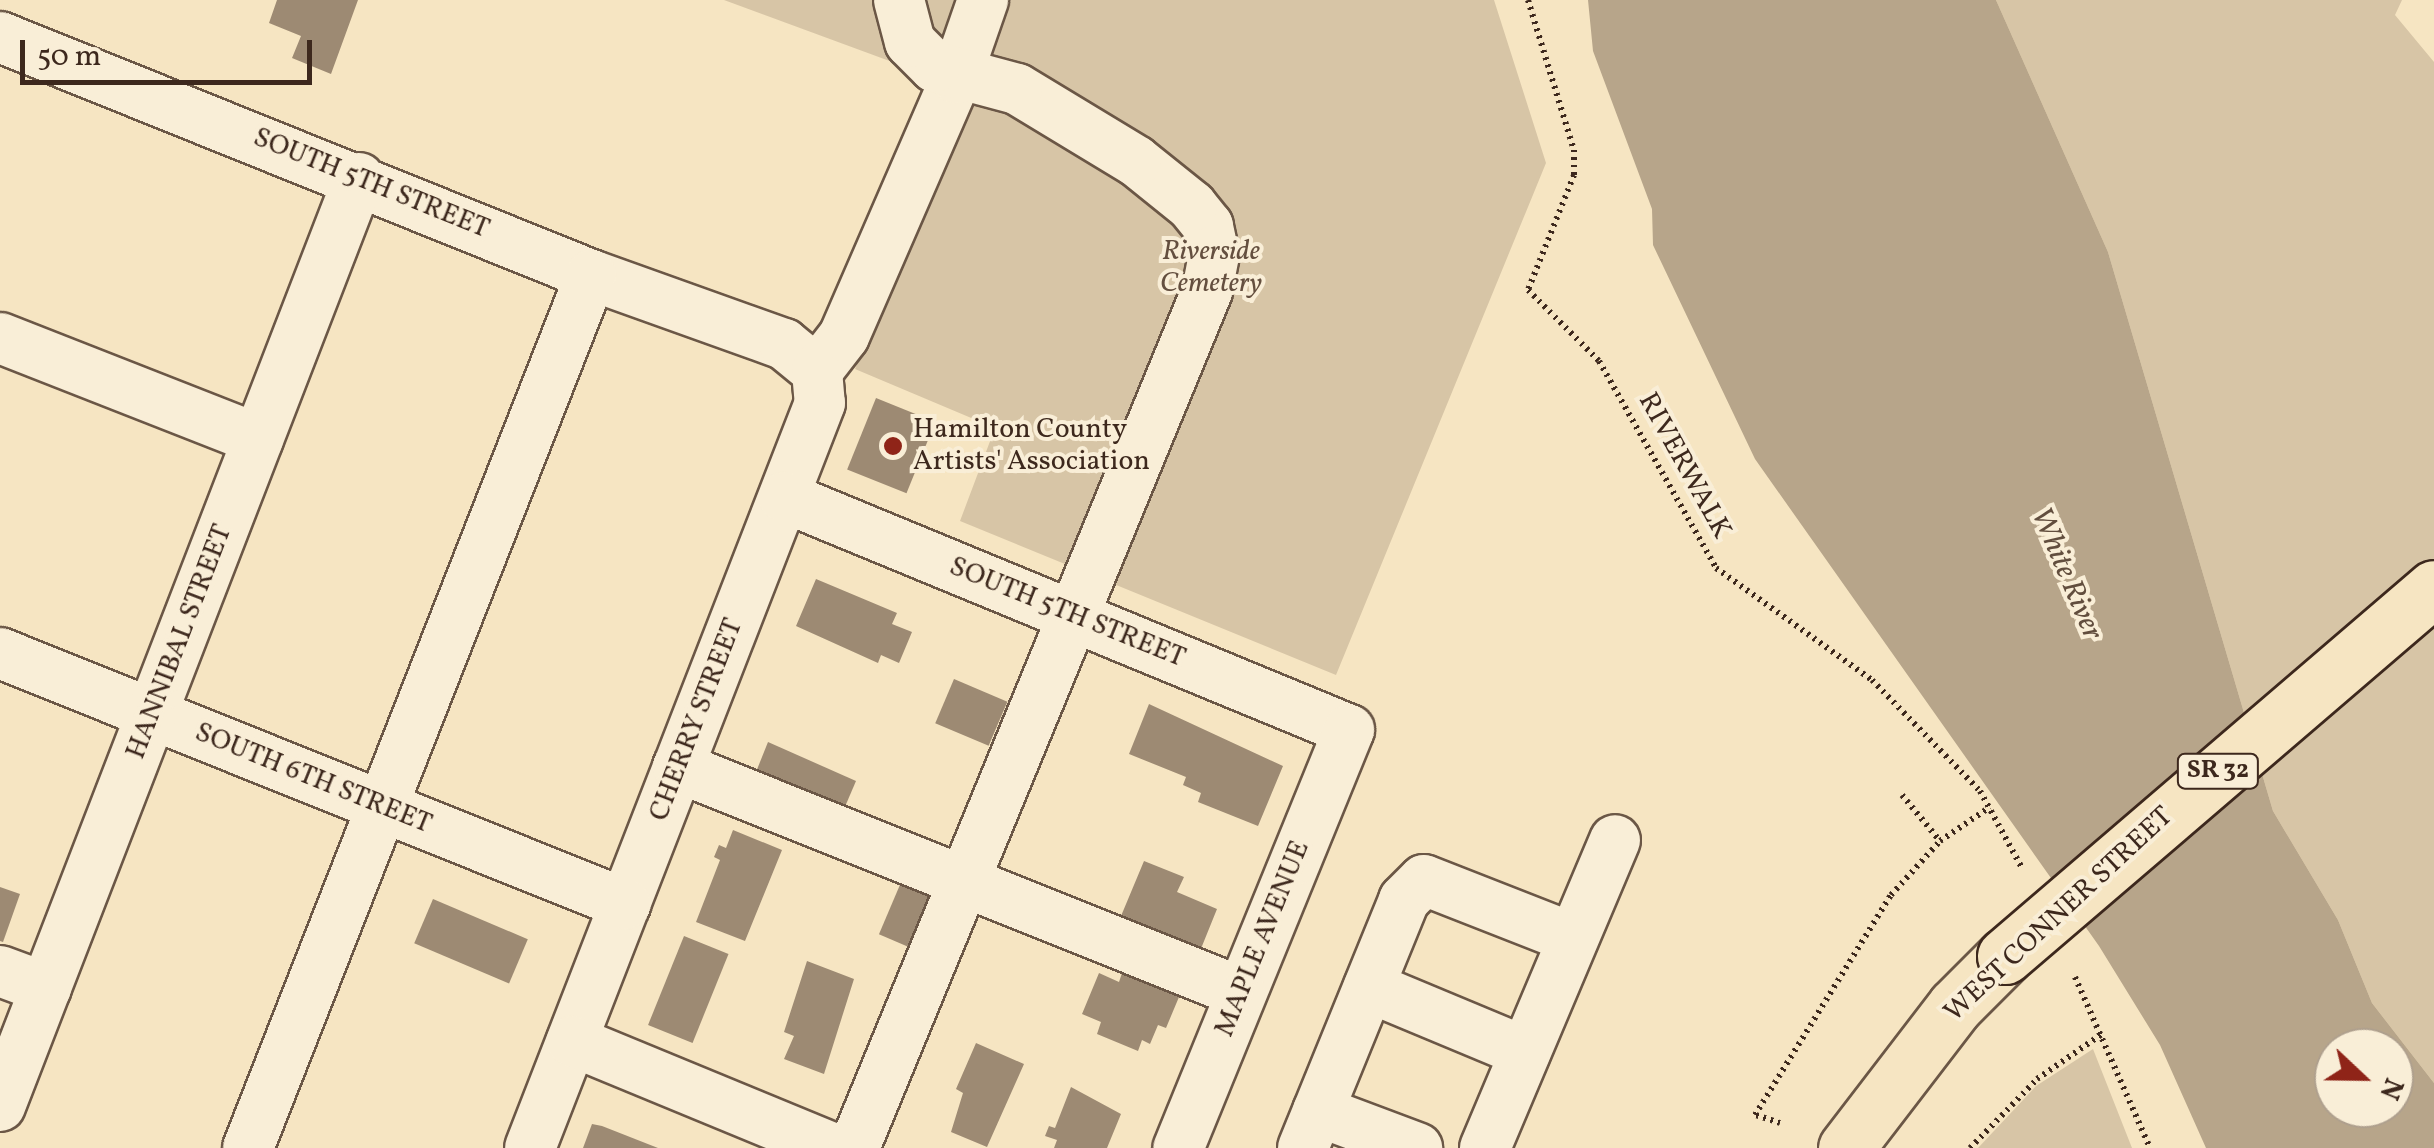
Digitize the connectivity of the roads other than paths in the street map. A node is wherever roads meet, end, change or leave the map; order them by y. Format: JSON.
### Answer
{"nodes":[{"id":1,"x":899,"y":0,"type":"edge"},
{"id":2,"x":983,"y":0,"type":"edge"},
{"id":3,"x":0,"y":37,"type":"edge"},
{"id":4,"x":956,"y":78,"type":"junction"},
{"id":5,"x":360,"y":178,"type":"junction"},
{"id":6,"x":591,"y":275,"type":"junction"},
{"id":7,"x":0,"y":338,"type":"edge"},
{"id":8,"x":817,"y":371,"type":"junction"},
{"id":9,"x":258,"y":439,"type":"junction"},
{"id":10,"x":784,"y":496,"type":"junction"},
{"id":11,"x":2434,"y":588,"type":"edge"},
{"id":12,"x":1072,"y":616,"type":"junction"},
{"id":13,"x":0,"y":653,"type":"edge"},
{"id":14,"x":152,"y":714,"type":"junction"},
{"id":15,"x":1349,"y":730,"type":"joint"},
{"id":16,"x":678,"y":767,"type":"junction"},
{"id":17,"x":382,"y":806,"type":"junction"},
{"id":18,"x":1614,"y":840,"type":"dead end"},
{"id":19,"x":964,"y":882,"type":"junction"},
{"id":20,"x":625,"y":904,"type":"junction"},
{"id":21,"x":1572,"y":938,"type":"junction"},
{"id":22,"x":23,"y":980,"type":"edge"},
{"id":23,"x":1369,"y":987,"type":"junction"},
{"id":24,"x":1240,"y":992,"type":"junction"},
{"id":25,"x":572,"y":1041,"type":"junction"},
{"id":26,"x":1525,"y":1052,"type":"junction"},
{"id":27,"x":0,"y":1106,"type":"edge"},
{"id":28,"x":1310,"y":1129,"type":"edge"},
{"id":29,"x":248,"y":1148,"type":"edge"},
{"id":30,"x":530,"y":1148,"type":"edge"},
{"id":31,"x":831,"y":1148,"type":"edge"},
{"id":32,"x":854,"y":1148,"type":"edge"},
{"id":33,"x":1178,"y":1148,"type":"edge"},
{"id":34,"x":1418,"y":1148,"type":"edge"},
{"id":35,"x":1486,"y":1148,"type":"edge"},
{"id":36,"x":1846,"y":1148,"type":"edge"}],
"edges":[{"from":1,"to":4,"type":"street"},
{"from":2,"to":4,"type":"street"},
{"from":3,"to":5,"type":"street","name":"SOUTH 5TH STREET"},
{"from":4,"to":8,"type":"street"},
{"from":4,"to":12,"type":"street"},
{"from":5,"to":6,"type":"street","name":"SOUTH 5TH STREET"},
{"from":5,"to":9,"type":"street","name":"HANNIBAL STREET"},
{"from":6,"to":8,"type":"street","name":"SOUTH 5TH STREET"},
{"from":6,"to":17,"type":"street"},
{"from":7,"to":9,"type":"street"},
{"from":8,"to":10,"type":"street","name":"CHERRY STREET"},
{"from":9,"to":14,"type":"street","name":"HANNIBAL STREET"},
{"from":10,"to":12,"type":"street","name":"SOUTH 5TH STREET"},
{"from":10,"to":16,"type":"street","name":"CHERRY STREET"},
{"from":11,"to":36,"type":"main road","name":"WEST CONNER STREET","number":"SR 32","bridge":true},
{"from":12,"to":15,"type":"street","name":"SOUTH 5TH STREET"},
{"from":12,"to":19,"type":"street"},
{"from":13,"to":14,"type":"street","name":"SOUTH 6TH STREET"},
{"from":14,"to":17,"type":"street","name":"SOUTH 6TH STREET"},
{"from":14,"to":22,"type":"street","name":"HANNIBAL STREET"},
{"from":15,"to":24,"type":"street","name":"MAPLE AVENUE"},
{"from":16,"to":19,"type":"street"},
{"from":16,"to":20,"type":"street","name":"CHERRY STREET"},
{"from":17,"to":20,"type":"street","name":"SOUTH 6TH STREET"},
{"from":17,"to":29,"type":"street"},
{"from":18,"to":21,"type":"street"},
{"from":19,"to":24,"type":"street"},
{"from":19,"to":32,"type":"street"},
{"from":20,"to":25,"type":"street","name":"CHERRY STREET"},
{"from":21,"to":23,"type":"street"},
{"from":21,"to":26,"type":"street"},
{"from":22,"to":27,"type":"street","name":"HANNIBAL STREET"},
{"from":23,"to":26,"type":"street"},
{"from":23,"to":28,"type":"street"},
{"from":24,"to":33,"type":"street","name":"MAPLE AVENUE"},
{"from":25,"to":30,"type":"street","name":"CHERRY STREET"},
{"from":25,"to":31,"type":"street"},
{"from":26,"to":35,"type":"street"},
{"from":28,"to":34,"type":"street"}]}
